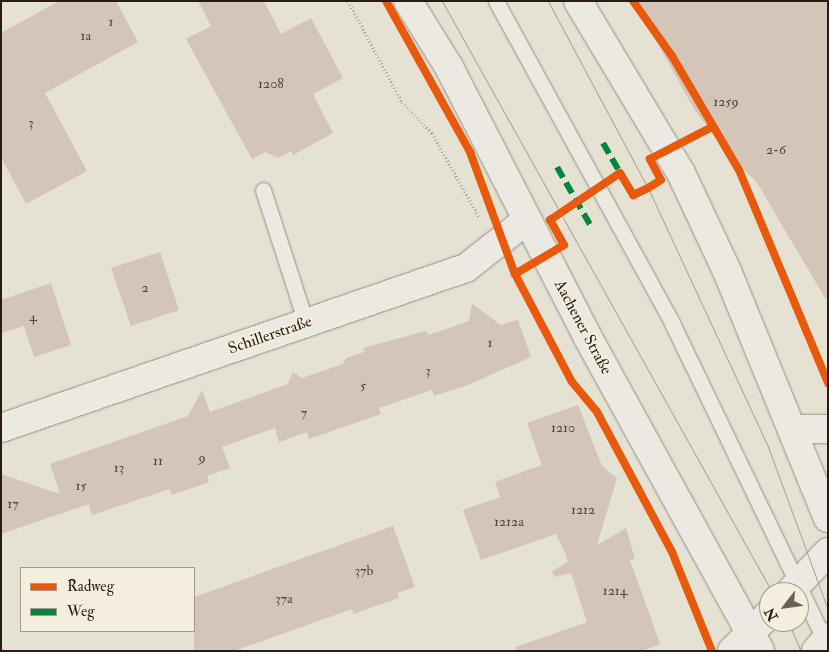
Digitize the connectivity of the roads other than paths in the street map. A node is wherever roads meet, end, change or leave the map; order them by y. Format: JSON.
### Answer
{"nodes":[{"id":1,"x":408,"y":1,"type":"edge"},
{"id":2,"x":496,"y":1,"type":"edge"},
{"id":3,"x":578,"y":1,"type":"edge"},
{"id":4,"x":263,"y":190,"type":"dead end"},
{"id":5,"x":527,"y":220,"type":"junction"},
{"id":6,"x":306,"y":323,"type":"junction"},
{"id":7,"x":1,"y":428,"type":"edge"},
{"id":8,"x":793,"y":429,"type":"junction"},
{"id":9,"x":828,"y":429,"type":"edge"},
{"id":10,"x":828,"y":518,"type":"edge"},
{"id":11,"x":828,"y":552,"type":"edge"},
{"id":12,"x":790,"y":582,"type":"edge"},
{"id":13,"x":800,"y":582,"type":"edge"},
{"id":14,"x":809,"y":618,"type":"edge"},
{"id":15,"x":753,"y":637,"type":"edge"},
{"id":16,"x":823,"y":643,"type":"edge"}],
"edges":[{"from":1,"to":5,"type":"main road","name":"Aachener Straße"},
{"from":2,"to":12,"type":"lane"},
{"from":3,"to":8,"type":"main road"},
{"from":4,"to":6,"type":"lane"},
{"from":5,"to":6,"type":"main road","name":"Schillerstraße"},
{"from":5,"to":15,"type":"main road","name":"Aachener Straße"},
{"from":6,"to":7,"type":"main road","name":"Schillerstraße"},
{"from":8,"to":9,"type":"main road"},
{"from":8,"to":10,"type":"main road"},
{"from":11,"to":13,"type":"main road"},
{"from":14,"to":16,"type":"lane"}]}
